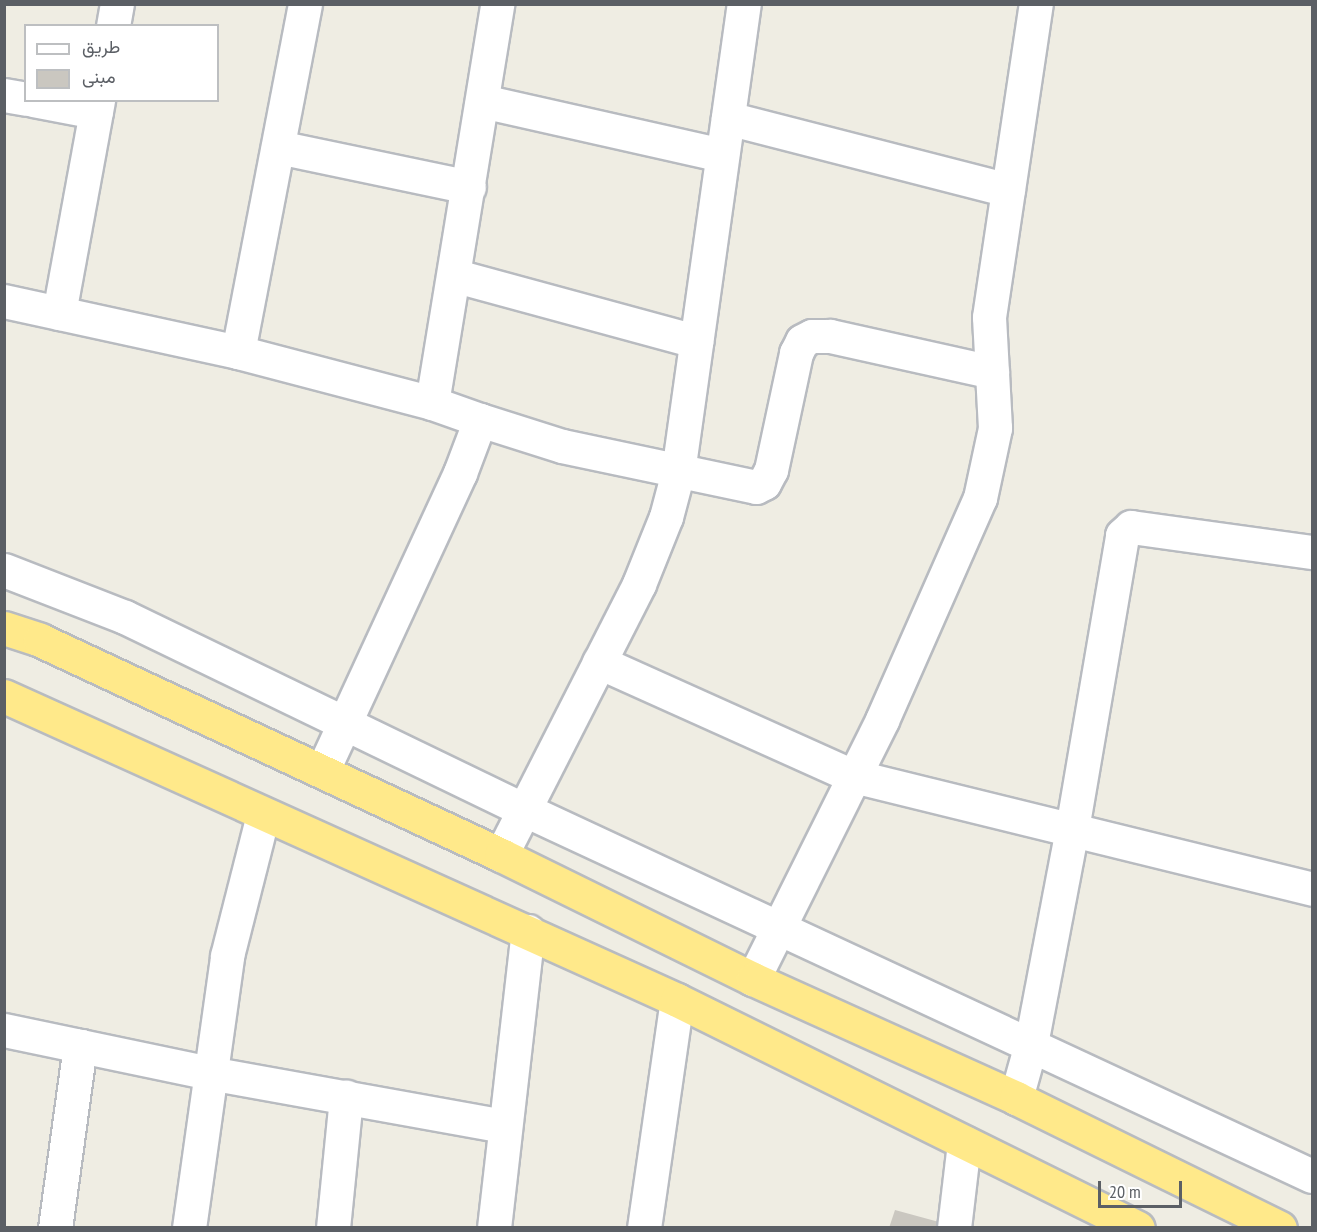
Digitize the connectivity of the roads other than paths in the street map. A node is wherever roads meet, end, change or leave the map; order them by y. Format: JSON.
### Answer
{"nodes":[{"id":1,"x":117,"y":4,"type":"edge"},
{"id":2,"x":305,"y":4,"type":"edge"},
{"id":3,"x":497,"y":4,"type":"edge"},
{"id":4,"x":744,"y":4,"type":"edge"},
{"id":5,"x":1036,"y":4,"type":"edge"},
{"id":6,"x":113,"y":24,"type":"edge"},
{"id":7,"x":4,"y":96,"type":"edge"},
{"id":8,"x":24,"y":99,"type":"edge"},
{"id":9,"x":482,"y":101,"type":"junction"},
{"id":10,"x":54,"y":102,"type":"edge"},
{"id":11,"x":97,"y":106,"type":"edge"},
{"id":12,"x":728,"y":118,"type":"junction"},
{"id":13,"x":278,"y":147,"type":"junction"},
{"id":14,"x":722,"y":155,"type":"junction"},
{"id":15,"x":469,"y":188,"type":"junction"},
{"id":16,"x":1008,"y":190,"type":"junction"},
{"id":17,"x":456,"y":276,"type":"junction"},
{"id":18,"x":4,"y":301,"type":"edge"},
{"id":19,"x":58,"y":314,"type":"junction"},
{"id":20,"x":696,"y":341,"type":"junction"},
{"id":21,"x":238,"y":352,"type":"junction"},
{"id":22,"x":992,"y":372,"type":"junction"},
{"id":23,"x":432,"y":404,"type":"junction"},
{"id":24,"x":480,"y":420,"type":"junction"},
{"id":25,"x":678,"y":472,"type":"junction"},
{"id":26,"x":1312,"y":552,"type":"edge"},
{"id":27,"x":4,"y":570,"type":"edge"},
{"id":28,"x":4,"y":628,"type":"edge"},
{"id":29,"x":599,"y":662,"type":"junction"},
{"id":30,"x":4,"y":696,"type":"edge"},
{"id":31,"x":346,"y":723,"type":"junction"},
{"id":32,"x":322,"y":771,"type":"junction"},
{"id":33,"x":854,"y":776,"type":"junction"},
{"id":34,"x":523,"y":809,"type":"junction"},
{"id":35,"x":263,"y":815,"type":"junction"},
{"id":36,"x":1072,"y":829,"type":"junction"},
{"id":37,"x":501,"y":855,"type":"junction"},
{"id":38,"x":1312,"y":889,"type":"edge"},
{"id":39,"x":776,"y":927,"type":"junction"},
{"id":40,"x":528,"y":931,"type":"junction"},
{"id":41,"x":753,"y":979,"type":"junction"},
{"id":42,"x":677,"y":1000,"type":"junction"},
{"id":43,"x":4,"y":1030,"type":"edge"},
{"id":44,"x":1031,"y":1044,"type":"junction"},
{"id":45,"x":80,"y":1046,"type":"junction"},
{"id":46,"x":209,"y":1073,"type":"junction"},
{"id":47,"x":346,"y":1097,"type":"junction"},
{"id":48,"x":1016,"y":1098,"type":"junction"},
{"id":49,"x":504,"y":1126,"type":"junction"},
{"id":50,"x":964,"y":1143,"type":"junction"},
{"id":51,"x":1312,"y":1176,"type":"edge"},
{"id":52,"x":56,"y":1227,"type":"edge"},
{"id":53,"x":189,"y":1227,"type":"edge"},
{"id":54,"x":333,"y":1227,"type":"edge"},
{"id":55,"x":494,"y":1227,"type":"edge"},
{"id":56,"x":644,"y":1227,"type":"edge"},
{"id":57,"x":954,"y":1227,"type":"edge"},
{"id":58,"x":1138,"y":1227,"type":"edge"},
{"id":59,"x":1280,"y":1227,"type":"edge"}],
"edges":[{"from":1,"to":6,"type":"street"},
{"from":2,"to":13,"type":"street"},
{"from":3,"to":9,"type":"street"},
{"from":4,"to":12,"type":"street"},
{"from":5,"to":16,"type":"street"},
{"from":7,"to":8,"type":"street"},
{"from":9,"to":14,"type":"street"},
{"from":9,"to":15,"type":"street"},
{"from":10,"to":11,"type":"street"},
{"from":11,"to":19,"type":"street"},
{"from":12,"to":14,"type":"street"},
{"from":12,"to":16,"type":"street"},
{"from":13,"to":15,"type":"street"},
{"from":13,"to":21,"type":"street"},
{"from":14,"to":20,"type":"street"},
{"from":15,"to":17,"type":"street"},
{"from":16,"to":22,"type":"street"},
{"from":17,"to":20,"type":"street"},
{"from":17,"to":23,"type":"street"},
{"from":18,"to":19,"type":"street"},
{"from":19,"to":21,"type":"street"},
{"from":20,"to":25,"type":"street"},
{"from":21,"to":23,"type":"street"},
{"from":22,"to":25,"type":"street"},
{"from":22,"to":33,"type":"street"},
{"from":23,"to":24,"type":"street"},
{"from":24,"to":25,"type":"street"},
{"from":24,"to":31,"type":"street"},
{"from":25,"to":29,"type":"street"},
{"from":26,"to":36,"type":"street"},
{"from":27,"to":31,"type":"street"},
{"from":28,"to":32,"type":"highway"},
{"from":29,"to":33,"type":"street"},
{"from":29,"to":34,"type":"street"},
{"from":30,"to":35,"type":"highway"},
{"from":31,"to":32,"type":"street"},
{"from":31,"to":34,"type":"street"},
{"from":32,"to":37,"type":"highway"},
{"from":33,"to":36,"type":"street"},
{"from":33,"to":39,"type":"street"},
{"from":34,"to":37,"type":"street"},
{"from":34,"to":39,"type":"street"},
{"from":35,"to":40,"type":"highway"},
{"from":35,"to":46,"type":"street"},
{"from":36,"to":38,"type":"street"},
{"from":36,"to":44,"type":"street"},
{"from":37,"to":41,"type":"highway"},
{"from":39,"to":41,"type":"street"},
{"from":39,"to":44,"type":"street"},
{"from":40,"to":42,"type":"highway"},
{"from":40,"to":49,"type":"street"},
{"from":41,"to":48,"type":"highway"},
{"from":42,"to":50,"type":"highway"},
{"from":42,"to":56,"type":"street"},
{"from":43,"to":45,"type":"street"},
{"from":44,"to":48,"type":"street"},
{"from":44,"to":51,"type":"street"},
{"from":45,"to":46,"type":"street"},
{"from":45,"to":52,"type":"street"},
{"from":46,"to":47,"type":"street"},
{"from":46,"to":53,"type":"street"},
{"from":47,"to":49,"type":"street"},
{"from":47,"to":54,"type":"street"},
{"from":48,"to":59,"type":"highway"},
{"from":49,"to":55,"type":"street"},
{"from":50,"to":57,"type":"street"},
{"from":50,"to":58,"type":"highway"}]}
